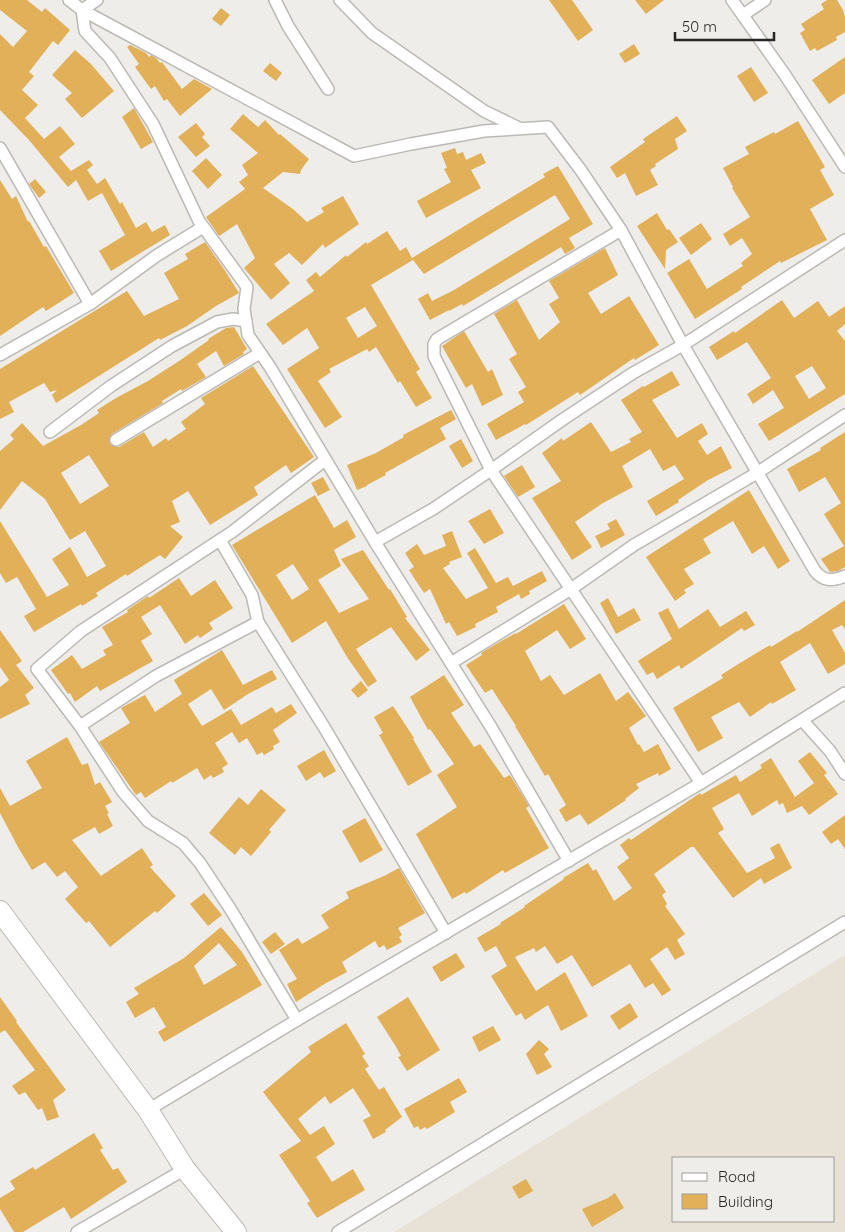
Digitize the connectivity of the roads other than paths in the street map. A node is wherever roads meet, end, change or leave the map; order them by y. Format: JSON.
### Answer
{"nodes":[{"id":1,"x":68,"y":0,"type":"edge"},
{"id":2,"x":97,"y":0,"type":"edge"},
{"id":3,"x":275,"y":0,"type":"edge"},
{"id":4,"x":340,"y":0,"type":"edge"},
{"id":5,"x":732,"y":0,"type":"edge"},
{"id":6,"x":765,"y":0,"type":"edge"},
{"id":7,"x":82,"y":10,"type":"junction"},
{"id":8,"x":743,"y":15,"type":"junction"},
{"id":9,"x":328,"y":89,"type":"dead end"},
{"id":10,"x":520,"y":129,"type":"junction"},
{"id":11,"x":0,"y":148,"type":"edge"},
{"id":12,"x":845,"y":167,"type":"edge"},
{"id":13,"x":203,"y":227,"type":"junction"},
{"id":14,"x":621,"y":230,"type":"junction"},
{"id":15,"x":845,"y":240,"type":"edge"},
{"id":16,"x":90,"y":304,"type":"junction"},
{"id":17,"x":246,"y":321,"type":"junction"},
{"id":18,"x":683,"y":345,"type":"junction"},
{"id":19,"x":260,"y":353,"type":"junction"},
{"id":20,"x":0,"y":354,"type":"edge"},
{"id":21,"x":845,"y":415,"type":"edge"},
{"id":22,"x":50,"y":432,"type":"dead end"},
{"id":23,"x":116,"y":440,"type":"dead end"},
{"id":24,"x":325,"y":460,"type":"junction"},
{"id":25,"x":490,"y":470,"type":"junction"},
{"id":26,"x":757,"y":473,"type":"junction"},
{"id":27,"x":220,"y":540,"type":"junction"},
{"id":28,"x":375,"y":542,"type":"junction"},
{"id":29,"x":845,"y":576,"type":"edge"},
{"id":30,"x":571,"y":590,"type":"junction"},
{"id":31,"x":258,"y":622,"type":"junction"},
{"id":32,"x":451,"y":663,"type":"junction"},
{"id":33,"x":845,"y":693,"type":"edge"},
{"id":34,"x":803,"y":721,"type":"junction"},
{"id":35,"x":80,"y":726,"type":"junction"},
{"id":36,"x":845,"y":774,"type":"edge"},
{"id":37,"x":701,"y":783,"type":"junction"},
{"id":38,"x":569,"y":861,"type":"junction"},
{"id":39,"x":1,"y":916,"type":"edge"},
{"id":40,"x":845,"y":922,"type":"edge"},
{"id":41,"x":446,"y":933,"type":"junction"},
{"id":42,"x":297,"y":1020,"type":"junction"},
{"id":43,"x":148,"y":1110,"type":"junction"},
{"id":44,"x":185,"y":1169,"type":"junction"},
{"id":45,"x":77,"y":1232,"type":"edge"},
{"id":46,"x":236,"y":1232,"type":"edge"},
{"id":47,"x":338,"y":1232,"type":"edge"}],
"edges":[{"from":1,"to":7,"type":"street"},
{"from":2,"to":7,"type":"street"},
{"from":3,"to":9,"type":"street"},
{"from":4,"to":10,"type":"street"},
{"from":5,"to":8,"type":"street"},
{"from":6,"to":8,"type":"street"},
{"from":7,"to":10,"type":"street"},
{"from":7,"to":13,"type":"street"},
{"from":8,"to":12,"type":"street"},
{"from":10,"to":14,"type":"street"},
{"from":11,"to":16,"type":"street"},
{"from":13,"to":16,"type":"street"},
{"from":13,"to":17,"type":"street"},
{"from":14,"to":18,"type":"street"},
{"from":14,"to":25,"type":"street"},
{"from":15,"to":18,"type":"street"},
{"from":16,"to":20,"type":"street"},
{"from":17,"to":19,"type":"street"},
{"from":17,"to":22,"type":"street"},
{"from":18,"to":25,"type":"street"},
{"from":18,"to":26,"type":"street"},
{"from":19,"to":23,"type":"street"},
{"from":19,"to":24,"type":"street"},
{"from":21,"to":26,"type":"street"},
{"from":24,"to":27,"type":"street"},
{"from":24,"to":28,"type":"street"},
{"from":25,"to":28,"type":"street"},
{"from":25,"to":30,"type":"street"},
{"from":26,"to":29,"type":"street"},
{"from":26,"to":30,"type":"street"},
{"from":27,"to":31,"type":"street"},
{"from":27,"to":35,"type":"street"},
{"from":28,"to":32,"type":"street"},
{"from":30,"to":32,"type":"street"},
{"from":30,"to":37,"type":"street"},
{"from":31,"to":35,"type":"street"},
{"from":31,"to":41,"type":"street"},
{"from":32,"to":38,"type":"street"},
{"from":33,"to":34,"type":"street"},
{"from":34,"to":36,"type":"street"},
{"from":34,"to":37,"type":"street"},
{"from":35,"to":42,"type":"street"},
{"from":37,"to":38,"type":"street"},
{"from":38,"to":41,"type":"street"},
{"from":39,"to":43,"type":"highway"},
{"from":40,"to":47,"type":"street"},
{"from":41,"to":42,"type":"street"},
{"from":42,"to":43,"type":"street"},
{"from":43,"to":44,"type":"highway"},
{"from":44,"to":45,"type":"street"},
{"from":44,"to":46,"type":"highway"}]}
